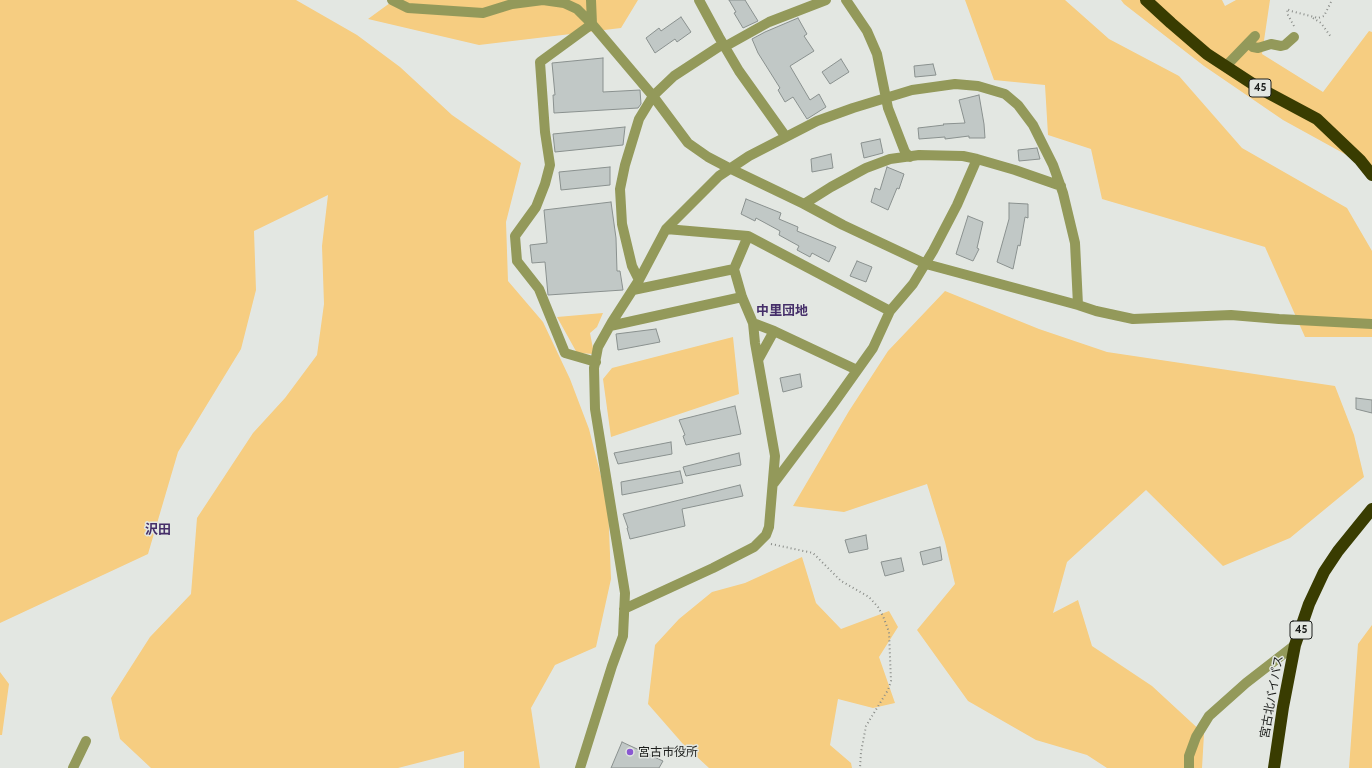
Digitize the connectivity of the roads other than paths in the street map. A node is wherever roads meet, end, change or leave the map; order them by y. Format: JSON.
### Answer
{"nodes":[{"id":1,"x":392,"y":0,"type":"edge"},
{"id":2,"x":591,"y":0,"type":"edge"},
{"id":3,"x":699,"y":0,"type":"edge"},
{"id":4,"x":826,"y":0,"type":"edge"},
{"id":5,"x":846,"y":0,"type":"edge"},
{"id":6,"x":1146,"y":0,"type":"edge"},
{"id":7,"x":592,"y":24,"type":"junction"},
{"id":8,"x":1294,"y":37,"type":"road end"},
{"id":9,"x":724,"y":45,"type":"junction"},
{"id":10,"x":1226,"y":66,"type":"junction"},
{"id":11,"x":652,"y":96,"type":"junction"},
{"id":12,"x":886,"y":98,"type":"junction"},
{"id":13,"x":786,"y":137,"type":"junction"},
{"id":14,"x":910,"y":157,"type":"junction"},
{"id":15,"x":976,"y":158,"type":"junction"},
{"id":16,"x":729,"y":168,"type":"junction"},
{"id":17,"x":1372,"y":175,"type":"edge"},
{"id":18,"x":1061,"y":186,"type":"junction"},
{"id":19,"x":804,"y":204,"type":"junction"},
{"id":20,"x":666,"y":229,"type":"junction"},
{"id":21,"x":748,"y":236,"type":"junction"},
{"id":22,"x":926,"y":264,"type":"junction"},
{"id":23,"x":734,"y":269,"type":"junction"},
{"id":24,"x":639,"y":280,"type":"junction"},
{"id":25,"x":633,"y":290,"type":"junction"},
{"id":26,"x":742,"y":297,"type":"junction"},
{"id":27,"x":1078,"y":304,"type":"junction"},
{"id":28,"x":890,"y":311,"type":"junction"},
{"id":29,"x":753,"y":323,"type":"junction"},
{"id":30,"x":1372,"y":324,"type":"edge"},
{"id":31,"x":610,"y":326,"type":"junction"},
{"id":32,"x":774,"y":331,"type":"junction"},
{"id":33,"x":758,"y":360,"type":"junction"},
{"id":34,"x":596,"y":362,"type":"junction"},
{"id":35,"x":857,"y":370,"type":"junction"},
{"id":36,"x":774,"y":484,"type":"junction"},
{"id":37,"x":1372,"y":509,"type":"edge"},
{"id":38,"x":624,"y":609,"type":"junction"},
{"id":39,"x":1295,"y":645,"type":"junction"},
{"id":40,"x":86,"y":741,"type":"dead end"},
{"id":41,"x":73,"y":768,"type":"edge"},
{"id":42,"x":580,"y":768,"type":"edge"},
{"id":43,"x":1189,"y":768,"type":"edge"},
{"id":44,"x":1274,"y":768,"type":"edge"}],
"edges":[{"from":1,"to":7,"type":"street"},
{"from":2,"to":7,"type":"street"},
{"from":3,"to":9,"type":"street"},
{"from":4,"to":9,"type":"street"},
{"from":5,"to":12,"type":"street"},
{"from":6,"to":10,"type":"highway","number":"45"},
{"from":7,"to":11,"type":"street"},
{"from":7,"to":34,"type":"street"},
{"from":8,"to":10,"type":"street"},
{"from":9,"to":11,"type":"street"},
{"from":9,"to":13,"type":"street"},
{"from":10,"to":17,"type":"highway","number":"45"},
{"from":11,"to":16,"type":"street"},
{"from":11,"to":24,"type":"street"},
{"from":12,"to":13,"type":"street"},
{"from":12,"to":14,"type":"street"},
{"from":12,"to":18,"type":"street"},
{"from":13,"to":16,"type":"street"},
{"from":14,"to":15,"type":"street"},
{"from":14,"to":19,"type":"street"},
{"from":15,"to":18,"type":"street"},
{"from":15,"to":22,"type":"street"},
{"from":16,"to":19,"type":"street"},
{"from":16,"to":20,"type":"street"},
{"from":18,"to":27,"type":"street"},
{"from":19,"to":22,"type":"street"},
{"from":20,"to":21,"type":"street"},
{"from":20,"to":24,"type":"street"},
{"from":21,"to":23,"type":"street"},
{"from":21,"to":28,"type":"street"},
{"from":22,"to":27,"type":"street"},
{"from":22,"to":28,"type":"street"},
{"from":23,"to":25,"type":"street"},
{"from":23,"to":26,"type":"street"},
{"from":24,"to":25,"type":"street"},
{"from":25,"to":31,"type":"street"},
{"from":26,"to":29,"type":"street"},
{"from":26,"to":31,"type":"street"},
{"from":27,"to":30,"type":"street"},
{"from":28,"to":35,"type":"street"},
{"from":29,"to":32,"type":"street"},
{"from":29,"to":33,"type":"street"},
{"from":31,"to":34,"type":"street"},
{"from":32,"to":33,"type":"street"},
{"from":32,"to":35,"type":"street"},
{"from":33,"to":36,"type":"street"},
{"from":34,"to":38,"type":"street"},
{"from":35,"to":36,"type":"street"},
{"from":36,"to":38,"type":"street"},
{"from":37,"to":39,"type":"highway","name":"宮古北バイパス","number":"45"},
{"from":38,"to":42,"type":"street"},
{"from":39,"to":43,"type":"street"},
{"from":39,"to":44,"type":"highway","name":"宮古北バイパス","number":"45"},
{"from":40,"to":41,"type":"street"}]}
